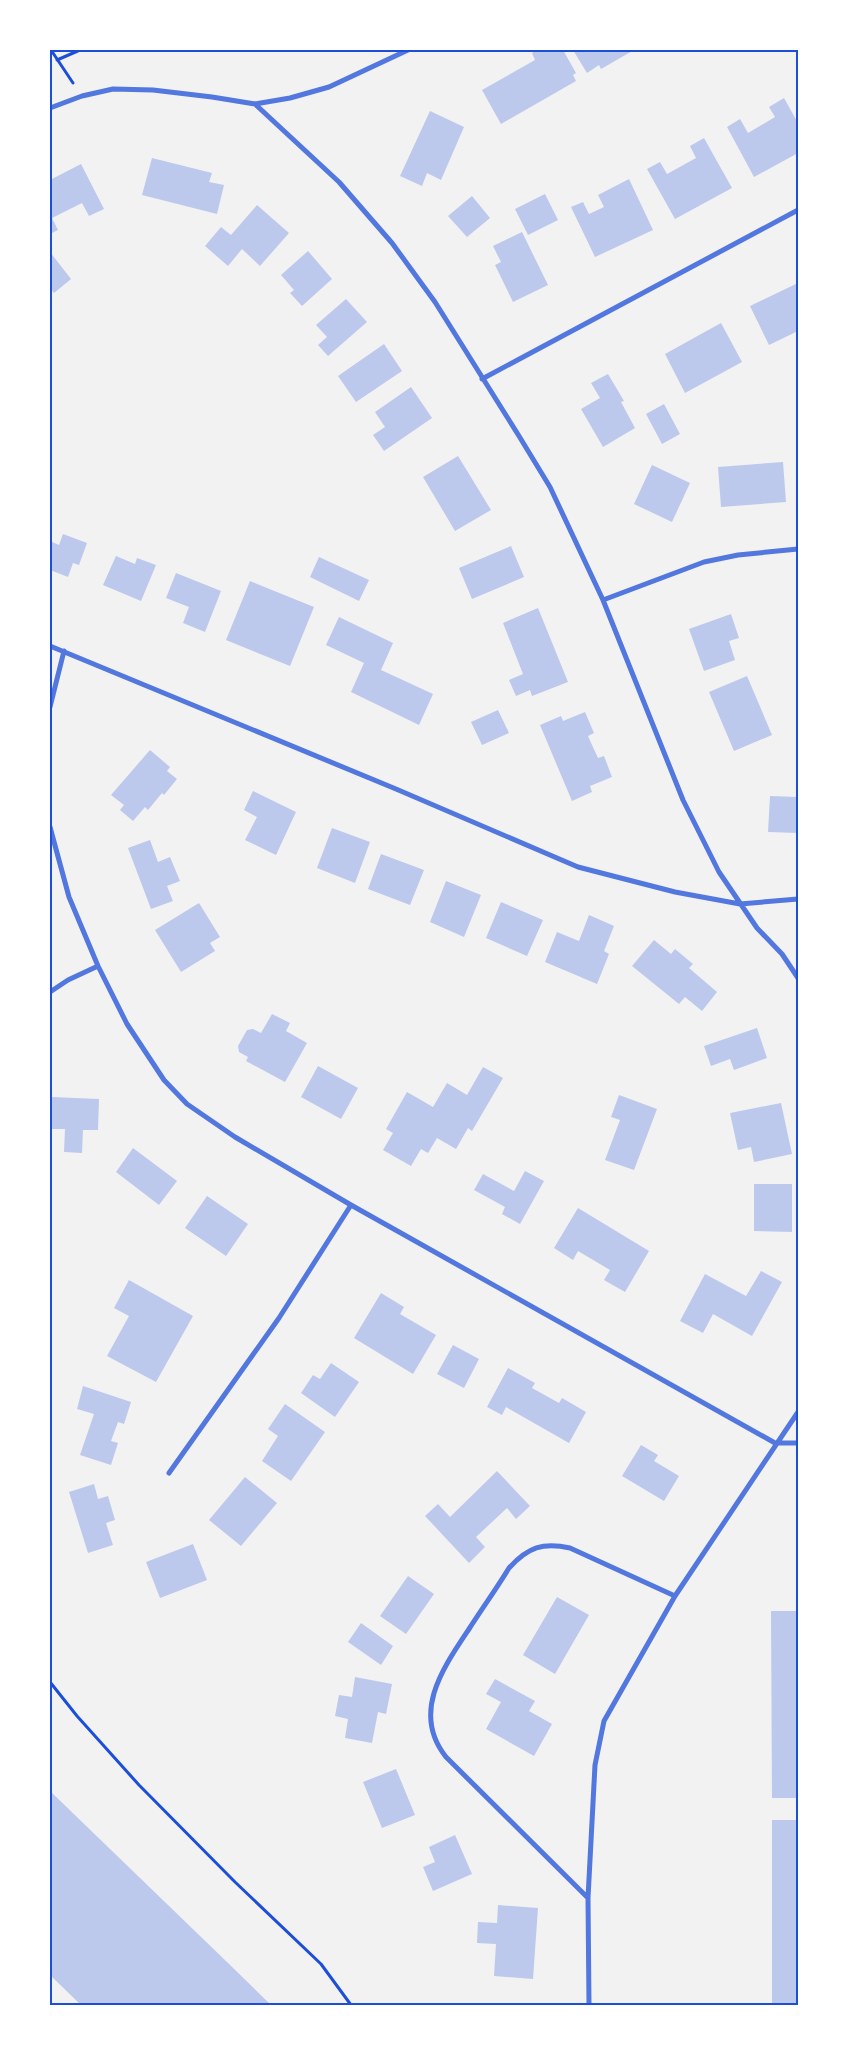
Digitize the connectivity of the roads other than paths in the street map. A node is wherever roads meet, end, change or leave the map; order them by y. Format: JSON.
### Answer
{"nodes":[{"id":1,"x":408,"y":50,"type":"edge"},
{"id":2,"x":255,"y":104,"type":"junction"},
{"id":3,"x":50,"y":108,"type":"edge"},
{"id":4,"x":798,"y":210,"type":"edge"},
{"id":5,"x":482,"y":379,"type":"junction"},
{"id":6,"x":798,"y":549,"type":"edge"},
{"id":7,"x":603,"y":600,"type":"junction"},
{"id":8,"x":50,"y":646,"type":"edge"},
{"id":9,"x":64,"y":651,"type":"junction"},
{"id":10,"x":50,"y":707,"type":"edge"},
{"id":11,"x":50,"y":827,"type":"edge"},
{"id":12,"x":798,"y":899,"type":"edge"},
{"id":13,"x":740,"y":904,"type":"junction"},
{"id":14,"x":98,"y":966,"type":"junction"},
{"id":15,"x":798,"y":978,"type":"edge"},
{"id":16,"x":50,"y":992,"type":"edge"},
{"id":17,"x":351,"y":1205,"type":"junction"},
{"id":18,"x":798,"y":1412,"type":"edge"},
{"id":19,"x":775,"y":1443,"type":"junction"},
{"id":20,"x":798,"y":1443,"type":"edge"},
{"id":21,"x":169,"y":1473,"type":"dead end"},
{"id":22,"x":674,"y":1596,"type":"junction"},
{"id":23,"x":588,"y":1898,"type":"junction"},
{"id":24,"x":589,"y":2005,"type":"edge"}],
"edges":[{"from":1,"to":2,"type":"street"},
{"from":2,"to":3,"type":"street"},
{"from":2,"to":5,"type":"street"},
{"from":4,"to":5,"type":"street"},
{"from":5,"to":7,"type":"street"},
{"from":6,"to":7,"type":"street"},
{"from":7,"to":13,"type":"street"},
{"from":8,"to":9,"type":"street"},
{"from":9,"to":10,"type":"street"},
{"from":9,"to":13,"type":"street"},
{"from":11,"to":14,"type":"street"},
{"from":12,"to":13,"type":"street"},
{"from":13,"to":15,"type":"street"},
{"from":14,"to":16,"type":"street"},
{"from":14,"to":17,"type":"street"},
{"from":17,"to":19,"type":"street"},
{"from":17,"to":21,"type":"street"},
{"from":18,"to":19,"type":"street"},
{"from":19,"to":20,"type":"street"},
{"from":19,"to":22,"type":"street"},
{"from":22,"to":23,"type":"street"},
{"from":22,"to":23,"type":"street"},
{"from":23,"to":24,"type":"street"}]}
